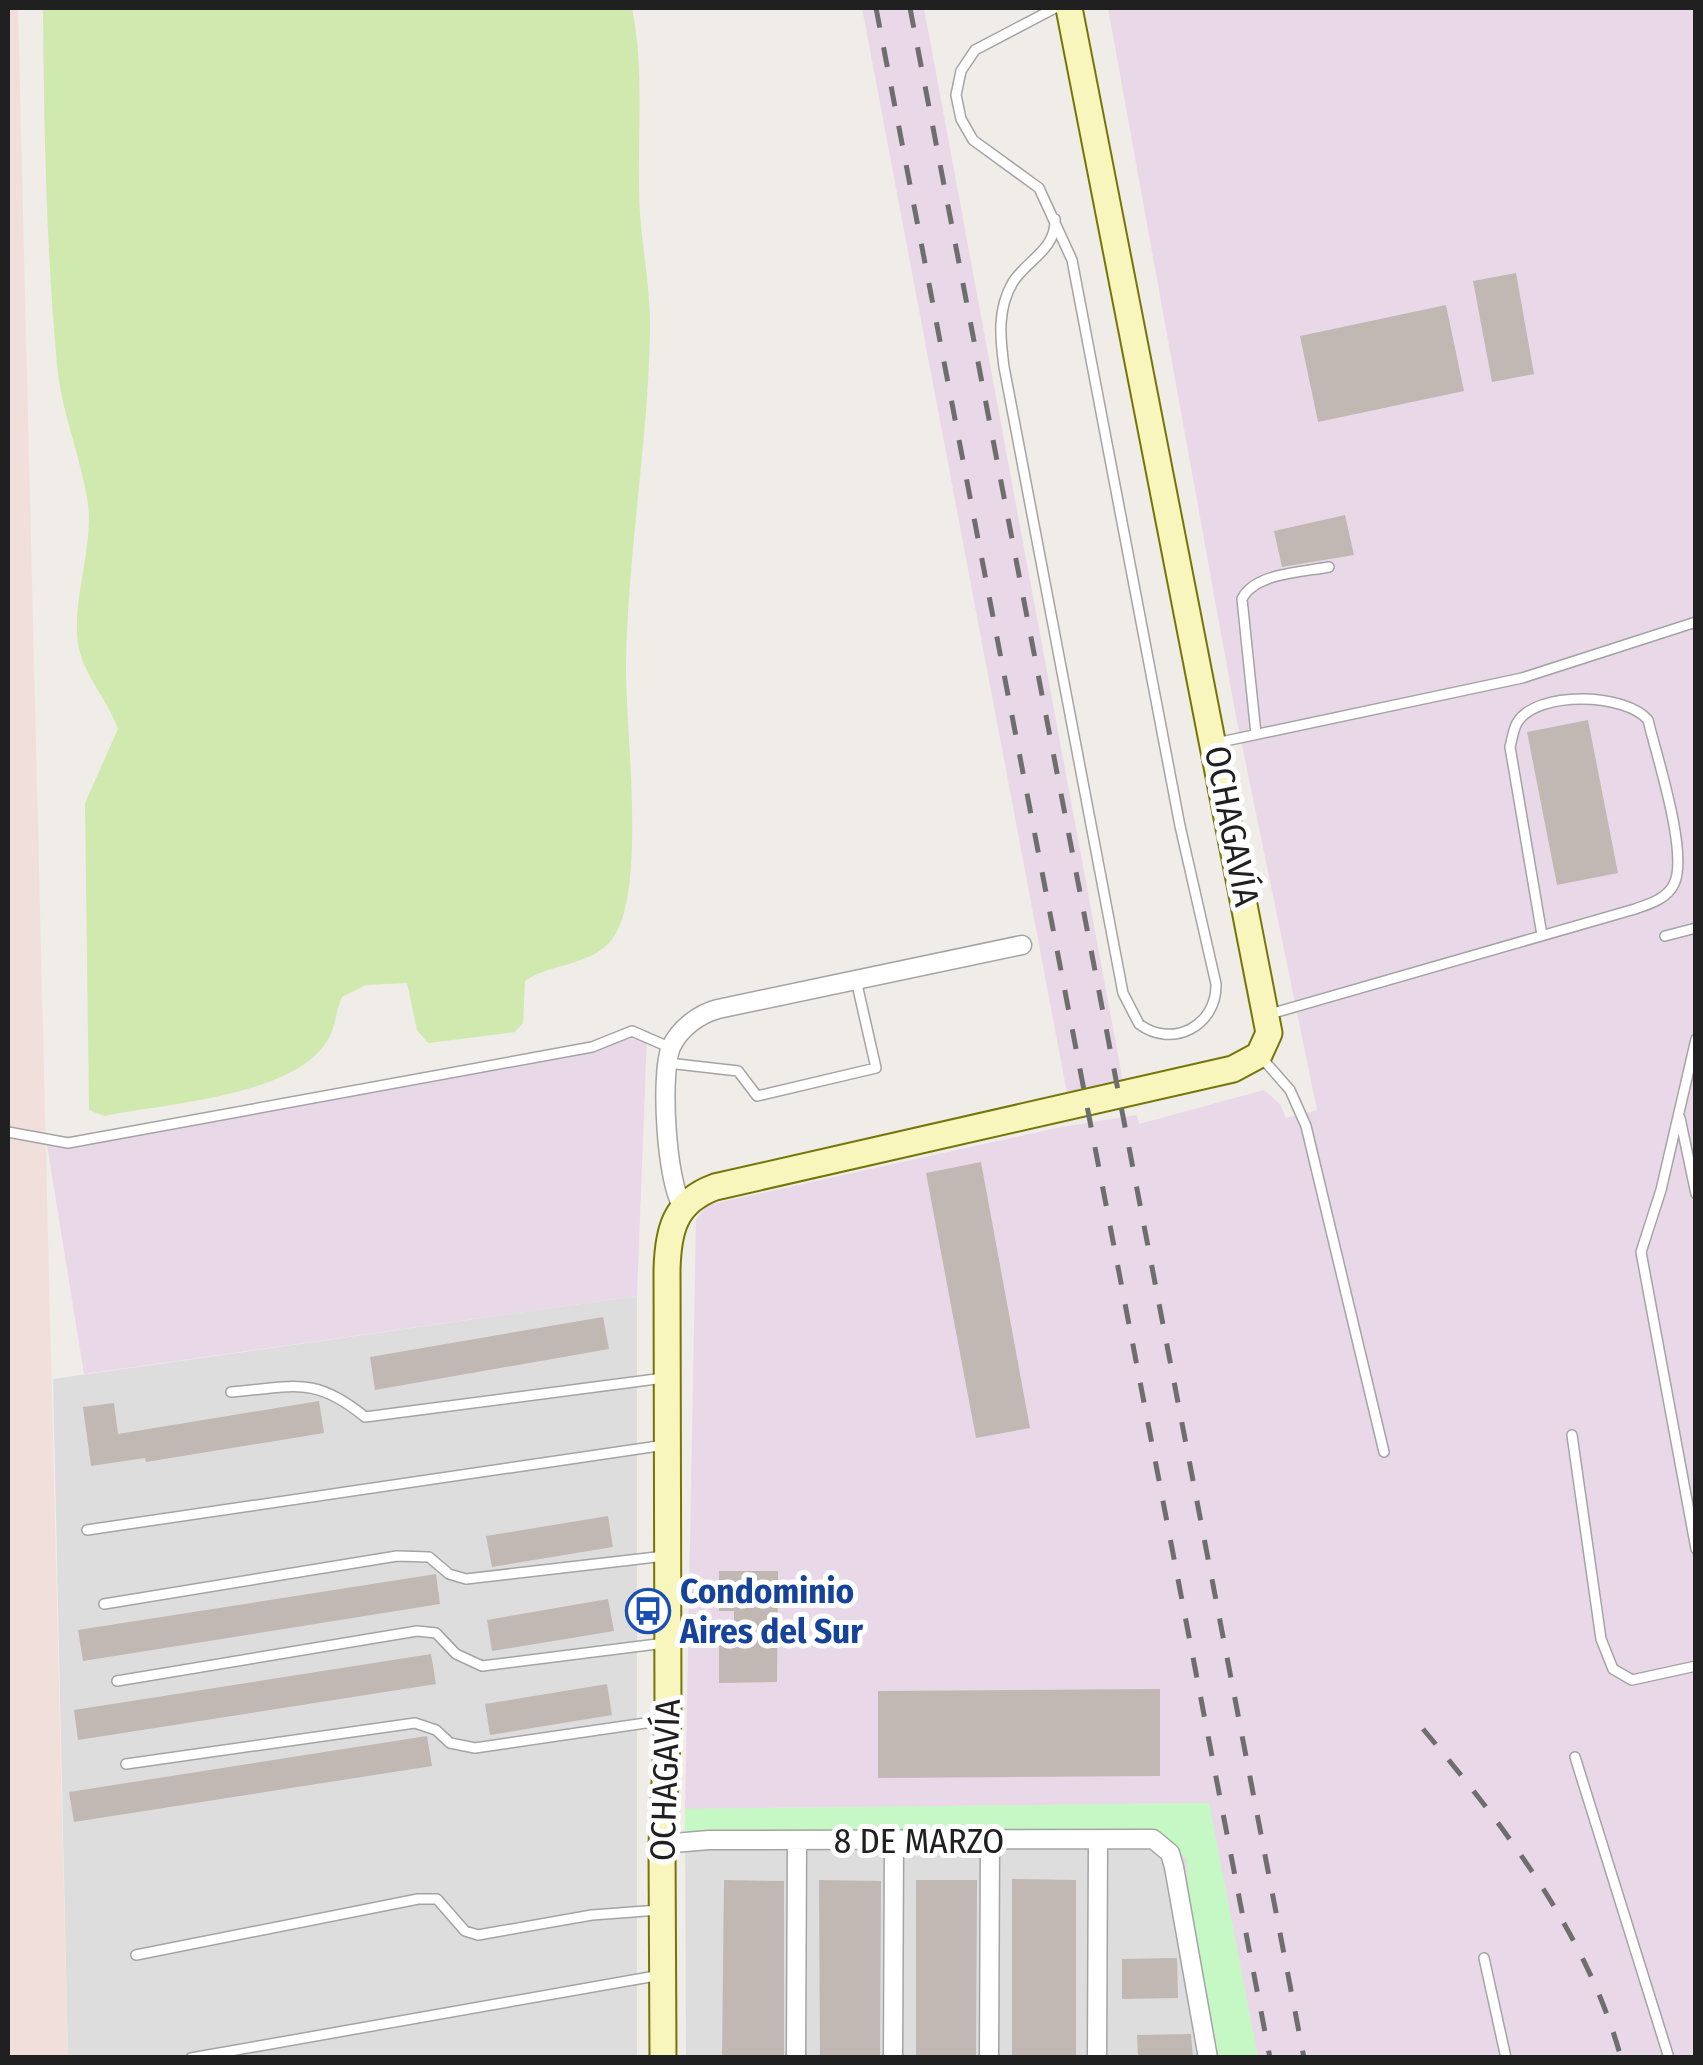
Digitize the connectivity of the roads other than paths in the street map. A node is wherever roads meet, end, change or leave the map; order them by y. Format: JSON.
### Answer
{"nodes":[{"id":1,"x":1054,"y":8,"type":"edge"},
{"id":2,"x":1070,"y":8,"type":"edge"},
{"id":3,"x":1055,"y":219,"type":"junction"},
{"id":4,"x":1329,"y":567,"type":"dead end"},
{"id":5,"x":1696,"y":622,"type":"edge"},
{"id":6,"x":1256,"y":734,"type":"junction"},
{"id":7,"x":1216,"y":742,"type":"junction"},
{"id":8,"x":1696,"y":928,"type":"edge"},
{"id":9,"x":1542,"y":935,"type":"junction"},
{"id":10,"x":1664,"y":936,"type":"dead end"},
{"id":11,"x":1022,"y":945,"type":"dead end"},
{"id":12,"x":856,"y":980,"type":"junction"},
{"id":13,"x":1269,"y":1015,"type":"junction"},
{"id":14,"x":1696,"y":1039,"type":"edge"},
{"id":15,"x":669,"y":1055,"type":"junction"},
{"id":16,"x":1258,"y":1056,"type":"junction"},
{"id":17,"x":1678,"y":1111,"type":"junction"},
{"id":18,"x":8,"y":1132,"type":"edge"},
{"id":19,"x":1696,"y":1194,"type":"edge"},
{"id":20,"x":683,"y":1207,"type":"junction"},
{"id":21,"x":667,"y":1378,"type":"junction"},
{"id":22,"x":231,"y":1392,"type":"dead end"},
{"id":23,"x":1572,"y":1435,"type":"dead end"},
{"id":24,"x":668,"y":1445,"type":"junction"},
{"id":25,"x":1384,"y":1452,"type":"dead end"},
{"id":26,"x":86,"y":1530,"type":"dead end"},
{"id":27,"x":1696,"y":1549,"type":"edge"},
{"id":28,"x":668,"y":1556,"type":"junction"},
{"id":29,"x":104,"y":1604,"type":"dead end"},
{"id":30,"x":668,"y":1643,"type":"junction"},
{"id":31,"x":1696,"y":1666,"type":"edge"},
{"id":32,"x":118,"y":1680,"type":"dead end"},
{"id":33,"x":668,"y":1720,"type":"junction"},
{"id":34,"x":1575,"y":1757,"type":"dead end"},
{"id":35,"x":126,"y":1764,"type":"dead end"},
{"id":36,"x":797,"y":1840,"type":"junction"},
{"id":37,"x":894,"y":1840,"type":"junction"},
{"id":38,"x":990,"y":1840,"type":"junction"},
{"id":39,"x":1098,"y":1841,"type":"junction"},
{"id":40,"x":670,"y":1843,"type":"junction"},
{"id":41,"x":662,"y":1910,"type":"junction"},
{"id":42,"x":136,"y":1955,"type":"dead end"},
{"id":43,"x":1484,"y":1958,"type":"dead end"},
{"id":44,"x":662,"y":1975,"type":"junction"},
{"id":45,"x":191,"y":2058,"type":"edge"},
{"id":46,"x":663,"y":2058,"type":"edge"},
{"id":47,"x":680,"y":2058,"type":"edge"},
{"id":48,"x":796,"y":2058,"type":"edge"},
{"id":49,"x":893,"y":2058,"type":"edge"},
{"id":50,"x":988,"y":2058,"type":"edge"},
{"id":51,"x":1097,"y":2058,"type":"edge"},
{"id":52,"x":1208,"y":2058,"type":"edge"},
{"id":53,"x":1506,"y":2058,"type":"edge"},
{"id":54,"x":1670,"y":2058,"type":"edge"}],
"edges":[{"from":1,"to":3,"type":"lane"},
{"from":2,"to":7,"type":"main road","name":"OCHAGAVÍA"},
{"from":3,"to":3,"type":"lane"},
{"from":4,"to":6,"type":"lane"},
{"from":5,"to":6,"type":"lane"},
{"from":6,"to":7,"type":"lane"},
{"from":7,"to":13,"type":"main road","name":"OCHAGAVÍA"},
{"from":8,"to":10,"type":"lane"},
{"from":9,"to":9,"type":"lane"},
{"from":9,"to":13,"type":"lane"},
{"from":11,"to":12,"type":"street"},
{"from":12,"to":15,"type":"street"},
{"from":12,"to":15,"type":"lane"},
{"from":13,"to":16,"type":"main road","name":"OCHAGAVÍA"},
{"from":14,"to":17,"type":"lane"},
{"from":15,"to":18,"type":"lane"},
{"from":15,"to":20,"type":"street"},
{"from":16,"to":20,"type":"main road"},
{"from":16,"to":25,"type":"lane"},
{"from":17,"to":19,"type":"lane"},
{"from":17,"to":27,"type":"lane"},
{"from":20,"to":21,"type":"main road","name":"OCHAGAVÍA"},
{"from":21,"to":22,"type":"lane"},
{"from":21,"to":24,"type":"main road","name":"OCHAGAVÍA"},
{"from":23,"to":31,"type":"lane"},
{"from":24,"to":26,"type":"lane"},
{"from":24,"to":28,"type":"main road","name":"OCHAGAVÍA"},
{"from":28,"to":29,"type":"lane"},
{"from":28,"to":30,"type":"main road","name":"OCHAGAVÍA"},
{"from":30,"to":32,"type":"lane"},
{"from":30,"to":33,"type":"main road","name":"OCHAGAVÍA"},
{"from":33,"to":35,"type":"lane"},
{"from":33,"to":40,"type":"main road","name":"OCHAGAVÍA"},
{"from":34,"to":54,"type":"lane"},
{"from":36,"to":37,"type":"street","name":"8 DE MARZO"},
{"from":36,"to":40,"type":"street","name":"8 DE MARZO"},
{"from":36,"to":48,"type":"street"},
{"from":37,"to":38,"type":"street","name":"8 DE MARZO"},
{"from":37,"to":49,"type":"street"},
{"from":38,"to":39,"type":"street","name":"8 DE MARZO"},
{"from":38,"to":50,"type":"street"},
{"from":39,"to":51,"type":"street"},
{"from":39,"to":52,"type":"street","name":"8 DE MARZO"},
{"from":40,"to":41,"type":"main road","name":"OCHAGAVÍA"},
{"from":40,"to":47,"type":"main road"},
{"from":41,"to":42,"type":"lane"},
{"from":41,"to":44,"type":"main road","name":"OCHAGAVÍA"},
{"from":43,"to":53,"type":"lane"},
{"from":44,"to":45,"type":"lane"},
{"from":44,"to":46,"type":"main road","name":"OCHAGAVÍA"}]}
